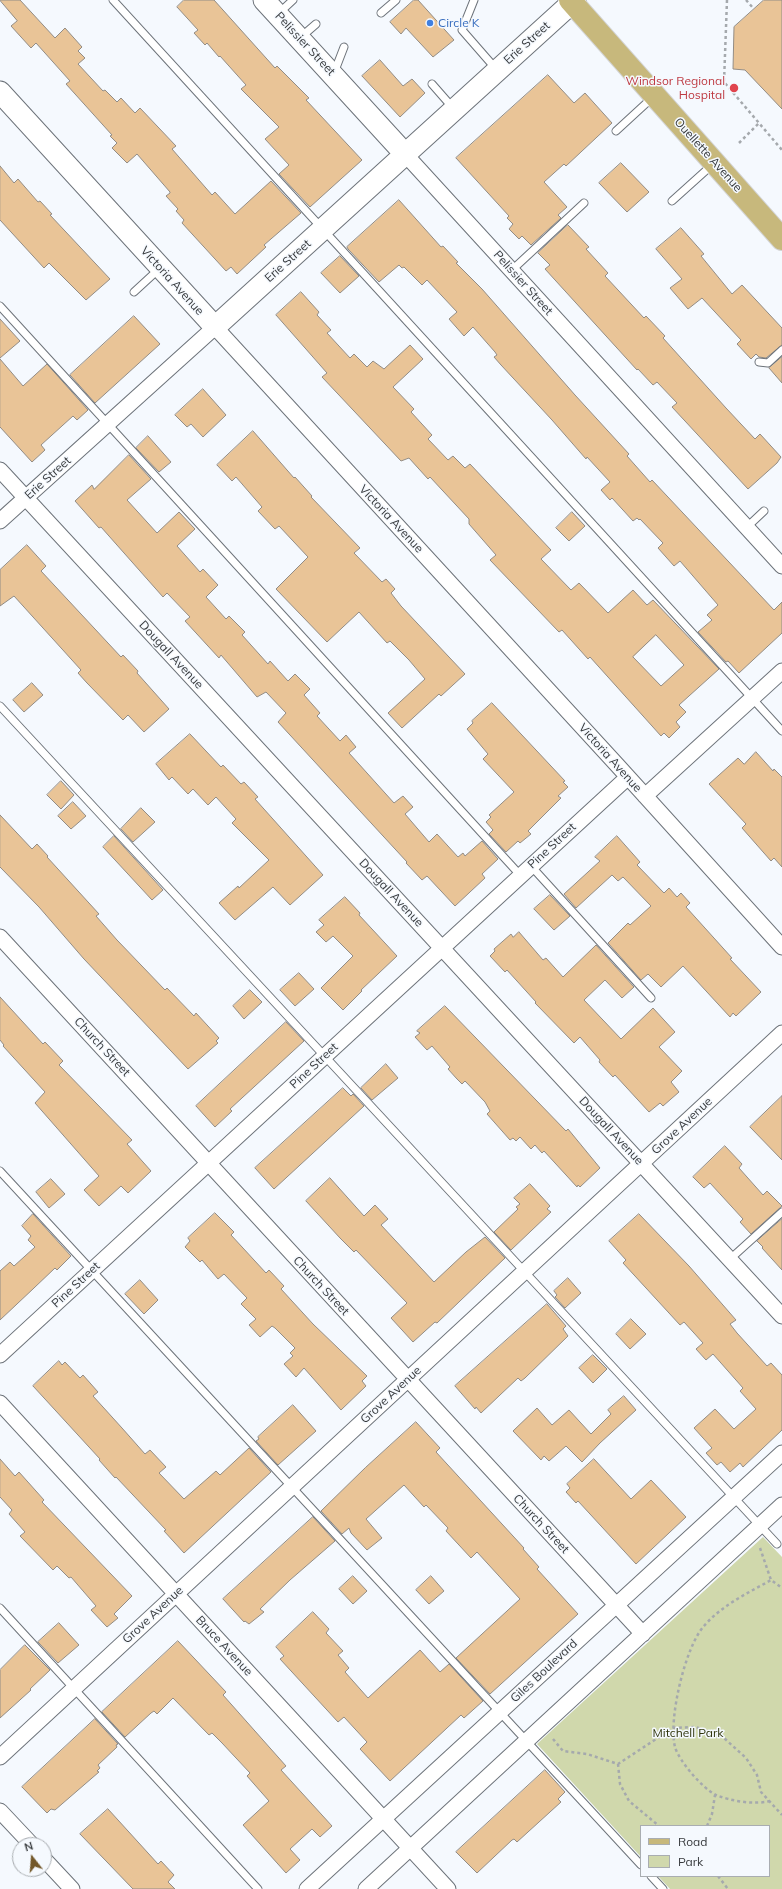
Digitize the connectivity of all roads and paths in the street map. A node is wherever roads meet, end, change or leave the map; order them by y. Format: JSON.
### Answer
{"nodes":[{"id":1,"x":113,"y":0,"type":"edge"},
{"id":2,"x":293,"y":0,"type":"edge"},
{"id":3,"x":396,"y":0,"type":"edge"},
{"id":4,"x":474,"y":0,"type":"edge"},
{"id":5,"x":727,"y":0,"type":"edge"},
{"id":6,"x":746,"y":0,"type":"edge"},
{"id":7,"x":572,"y":1,"type":"edge"},
{"id":8,"x":271,"y":7,"type":"edge"},
{"id":9,"x":754,"y":9,"type":"dead end"},
{"id":10,"x":382,"y":13,"type":"dead end"},
{"id":11,"x":316,"y":24,"type":"dead end"},
{"id":12,"x":300,"y":38,"type":"junction"},
{"id":13,"x":344,"y":47,"type":"dead end"},
{"id":14,"x":496,"y":70,"type":"junction"},
{"id":15,"x":333,"y":75,"type":"junction"},
{"id":16,"x":432,"y":84,"type":"dead end"},
{"id":17,"x":0,"y":92,"type":"edge"},
{"id":18,"x":655,"y":96,"type":"junction"},
{"id":19,"x":455,"y":109,"type":"junction"},
{"id":20,"x":759,"y":123,"type":"junction"},
{"id":21,"x":616,"y":131,"type":"dead end"},
{"id":22,"x":739,"y":142,"type":"dead end"},
{"id":23,"x":782,"y":150,"type":"edge"},
{"id":24,"x":405,"y":154,"type":"junction"},
{"id":25,"x":714,"y":163,"type":"junction"},
{"id":26,"x":672,"y":201,"type":"dead end"},
{"id":27,"x":584,"y":203,"type":"dead end"},
{"id":28,"x":322,"y":229,"type":"junction"},
{"id":29,"x":782,"y":239,"type":"edge"},
{"id":30,"x":161,"y":268,"type":"junction"},
{"id":31,"x":512,"y":270,"type":"junction"},
{"id":32,"x":134,"y":292,"type":"dead end"},
{"id":33,"x":0,"y":306,"type":"edge"},
{"id":34,"x":215,"y":327,"type":"junction"},
{"id":35,"x":782,"y":350,"type":"edge"},
{"id":36,"x":759,"y":362,"type":"dead end"},
{"id":37,"x":108,"y":424,"type":"junction"},
{"id":38,"x":0,"y":470,"type":"edge"},
{"id":39,"x":26,"y":498,"type":"junction"},
{"id":40,"x":764,"y":511,"type":"dead end"},
{"id":41,"x":0,"y":521,"type":"edge"},
{"id":42,"x":747,"y":527,"type":"junction"},
{"id":43,"x":782,"y":566,"type":"edge"},
{"id":44,"x":782,"y":671,"type":"edge"},
{"id":45,"x":752,"y":698,"type":"junction"},
{"id":46,"x":0,"y":706,"type":"edge"},
{"id":47,"x":782,"y":731,"type":"edge"},
{"id":48,"x":628,"y":777,"type":"junction"},
{"id":49,"x":645,"y":796,"type":"junction"},
{"id":50,"x":526,"y":871,"type":"junction"},
{"id":51,"x":0,"y":937,"type":"edge"},
{"id":52,"x":782,"y":947,"type":"edge"},
{"id":53,"x":442,"y":948,"type":"junction"},
{"id":54,"x":651,"y":998,"type":"dead end"},
{"id":55,"x":782,"y":1033,"type":"edge"},
{"id":56,"x":324,"y":1056,"type":"junction"},
{"id":57,"x":208,"y":1163,"type":"junction"},
{"id":58,"x":641,"y":1163,"type":"junction"},
{"id":59,"x":0,"y":1171,"type":"edge"},
{"id":60,"x":782,"y":1212,"type":"edge"},
{"id":61,"x":729,"y":1260,"type":"junction"},
{"id":62,"x":92,"y":1270,"type":"junction"},
{"id":63,"x":524,"y":1272,"type":"junction"},
{"id":64,"x":782,"y":1316,"type":"edge"},
{"id":65,"x":0,"y":1355,"type":"edge"},
{"id":66,"x":408,"y":1379,"type":"junction"},
{"id":67,"x":0,"y":1403,"type":"edge"},
{"id":68,"x":782,"y":1453,"type":"edge"},
{"id":69,"x":291,"y":1487,"type":"junction"},
{"id":70,"x":734,"y":1498,"type":"junction"},
{"id":71,"x":782,"y":1505,"type":"edge"},
{"id":72,"x":760,"y":1526,"type":"junction"},
{"id":73,"x":759,"y":1544,"type":"dead end"},
{"id":74,"x":777,"y":1544,"type":"dead end"},
{"id":75,"x":771,"y":1580,"type":"junction"},
{"id":76,"x":782,"y":1588,"type":"edge"},
{"id":77,"x":176,"y":1594,"type":"junction"},
{"id":78,"x":616,"y":1605,"type":"junction"},
{"id":79,"x":0,"y":1608,"type":"edge"},
{"id":80,"x":643,"y":1634,"type":"junction"},
{"id":81,"x":74,"y":1688,"type":"junction"},
{"id":82,"x":500,"y":1712,"type":"junction"},
{"id":83,"x":673,"y":1728,"type":"junction"},
{"id":84,"x":551,"y":1735,"type":"dead end"},
{"id":85,"x":527,"y":1741,"type":"junction"},
{"id":86,"x":0,"y":1757,"type":"edge"},
{"id":87,"x":618,"y":1764,"type":"junction"},
{"id":88,"x":715,"y":1795,"type":"junction"},
{"id":89,"x":770,"y":1801,"type":"junction"},
{"id":90,"x":0,"y":1811,"type":"edge"},
{"id":91,"x":782,"y":1815,"type":"edge"},
{"id":92,"x":384,"y":1819,"type":"junction"},
{"id":93,"x":659,"y":1825,"type":"edge"},
{"id":94,"x":707,"y":1825,"type":"edge"},
{"id":95,"x":24,"y":1837,"type":"edge"},
{"id":96,"x":411,"y":1848,"type":"junction"},
{"id":97,"x":640,"y":1864,"type":"edge"},
{"id":98,"x":52,"y":1868,"type":"edge"},
{"id":99,"x":652,"y":1877,"type":"edge"},
{"id":100,"x":719,"y":1877,"type":"edge"},
{"id":101,"x":72,"y":1889,"type":"edge"},
{"id":102,"x":258,"y":1889,"type":"edge"},
{"id":103,"x":307,"y":1889,"type":"edge"},
{"id":104,"x":366,"y":1889,"type":"edge"},
{"id":105,"x":448,"y":1889,"type":"edge"},
{"id":106,"x":662,"y":1889,"type":"edge"},
{"id":107,"x":728,"y":1889,"type":"edge"}],
"edges":[{"from":1,"to":28,"type":"lane"},
{"from":2,"to":8,"type":"lane"},
{"from":3,"to":10,"type":"lane"},
{"from":4,"to":14,"type":"lane"},
{"from":5,"to":20,"type":"path"},
{"from":6,"to":9,"type":"path"},
{"from":7,"to":14,"type":"street","name":"Erie Street"},
{"from":7,"to":18,"type":"main road","name":"Ouellette Avenue"},
{"from":8,"to":12,"type":"street","name":"Pelissier Street"},
{"from":11,"to":12,"type":"lane"},
{"from":12,"to":15,"type":"street","name":"Pelissier Street"},
{"from":13,"to":15,"type":"lane"},
{"from":14,"to":19,"type":"street","name":"Erie Street"},
{"from":15,"to":24,"type":"street","name":"Pelissier Street"},
{"from":16,"to":19,"type":"lane"},
{"from":17,"to":30,"type":"street","name":"Victoria Avenue"},
{"from":18,"to":21,"type":"lane"},
{"from":18,"to":25,"type":"main road","name":"Ouellette Avenue"},
{"from":19,"to":24,"type":"street","name":"Erie Street"},
{"from":20,"to":22,"type":"path"},
{"from":20,"to":23,"type":"path"},
{"from":24,"to":28,"type":"street","name":"Erie Street"},
{"from":24,"to":31,"type":"street","name":"Pelissier Street"},
{"from":25,"to":26,"type":"lane"},
{"from":25,"to":29,"type":"main road","name":"Ouellette Avenue"},
{"from":27,"to":31,"type":"lane"},
{"from":28,"to":34,"type":"street","name":"Erie Street"},
{"from":28,"to":45,"type":"lane"},
{"from":30,"to":32,"type":"lane"},
{"from":30,"to":34,"type":"street","name":"Victoria Avenue"},
{"from":31,"to":42,"type":"street","name":"Pelissier Street"},
{"from":33,"to":37,"type":"lane"},
{"from":34,"to":37,"type":"street","name":"Erie Street"},
{"from":34,"to":48,"type":"street","name":"Victoria Avenue"},
{"from":35,"to":36,"type":"lane"},
{"from":37,"to":39,"type":"street","name":"Erie Street"},
{"from":37,"to":50,"type":"lane"},
{"from":38,"to":39,"type":"street","name":"Dougall Avenue"},
{"from":39,"to":41,"type":"street","name":"Erie Street"},
{"from":39,"to":53,"type":"street","name":"Dougall Avenue"},
{"from":40,"to":42,"type":"lane"},
{"from":42,"to":43,"type":"street","name":"Pelissier Street"},
{"from":44,"to":45,"type":"street"},
{"from":45,"to":47,"type":"lane"},
{"from":45,"to":49,"type":"street"},
{"from":46,"to":56,"type":"lane"},
{"from":48,"to":49,"type":"street","name":"Victoria Avenue"},
{"from":48,"to":50,"type":"street","name":"Pine Street"},
{"from":49,"to":52,"type":"street","name":"Victoria Avenue"},
{"from":50,"to":53,"type":"street","name":"Pine Street"},
{"from":50,"to":54,"type":"lane"},
{"from":51,"to":57,"type":"street","name":"Church Street"},
{"from":53,"to":56,"type":"street","name":"Pine Street"},
{"from":53,"to":58,"type":"street","name":"Dougall Avenue"},
{"from":55,"to":58,"type":"street","name":"Grove Avenue"},
{"from":56,"to":57,"type":"street","name":"Pine Street"},
{"from":56,"to":63,"type":"lane"},
{"from":57,"to":62,"type":"street","name":"Pine Street"},
{"from":57,"to":66,"type":"street","name":"Church Street"},
{"from":58,"to":61,"type":"street","name":"Dougall Avenue"},
{"from":58,"to":63,"type":"street","name":"Grove Avenue"},
{"from":59,"to":62,"type":"lane"},
{"from":60,"to":61,"type":"lane"},
{"from":61,"to":64,"type":"street","name":"Dougall Avenue"},
{"from":62,"to":65,"type":"street","name":"Pine Street"},
{"from":62,"to":69,"type":"lane"},
{"from":63,"to":66,"type":"street","name":"Grove Avenue"},
{"from":63,"to":70,"type":"lane"},
{"from":66,"to":69,"type":"street","name":"Grove Avenue"},
{"from":66,"to":78,"type":"street","name":"Church Street"},
{"from":67,"to":77,"type":"street","name":"Bruce Avenue"},
{"from":68,"to":70,"type":"street","name":"Giles Boulevard"},
{"from":69,"to":77,"type":"street","name":"Grove Avenue"},
{"from":69,"to":82,"type":"lane"},
{"from":70,"to":72,"type":"lane"},
{"from":70,"to":78,"type":"street","name":"Giles Boulevard"},
{"from":71,"to":72,"type":"street"},
{"from":72,"to":74,"type":"lane"},
{"from":72,"to":80,"type":"street"},
{"from":73,"to":75,"type":"path"},
{"from":75,"to":76,"type":"path"},
{"from":75,"to":83,"type":"path"},
{"from":77,"to":81,"type":"street","name":"Grove Avenue"},
{"from":77,"to":92,"type":"street","name":"Bruce Avenue"},
{"from":78,"to":80,"type":"street","name":"Church Street"},
{"from":78,"to":82,"type":"street","name":"Giles Boulevard"},
{"from":79,"to":81,"type":"lane"},
{"from":80,"to":85,"type":"street"},
{"from":81,"to":86,"type":"street","name":"Grove Avenue"},
{"from":81,"to":102,"type":"lane"},
{"from":82,"to":85,"type":"lane"},
{"from":82,"to":92,"type":"street","name":"Giles Boulevard"},
{"from":83,"to":87,"type":"path"},
{"from":83,"to":88,"type":"path"},
{"from":83,"to":89,"type":"path"},
{"from":84,"to":87,"type":"path"},
{"from":85,"to":96,"type":"street"},
{"from":85,"to":97,"type":"lane"},
{"from":87,"to":93,"type":"path"},
{"from":88,"to":89,"type":"path"},
{"from":88,"to":94,"type":"path"},
{"from":89,"to":91,"type":"path"},
{"from":90,"to":95,"type":"street"},
{"from":92,"to":96,"type":"street","name":"Bruce Avenue"},
{"from":92,"to":103,"type":"street","name":"Giles Boulevard"},
{"from":96,"to":104,"type":"street"},
{"from":96,"to":105,"type":"street","name":"Bruce Avenue"},
{"from":98,"to":101,"type":"street"},
{"from":99,"to":106,"type":"lane"},
{"from":100,"to":107,"type":"path"}]}
